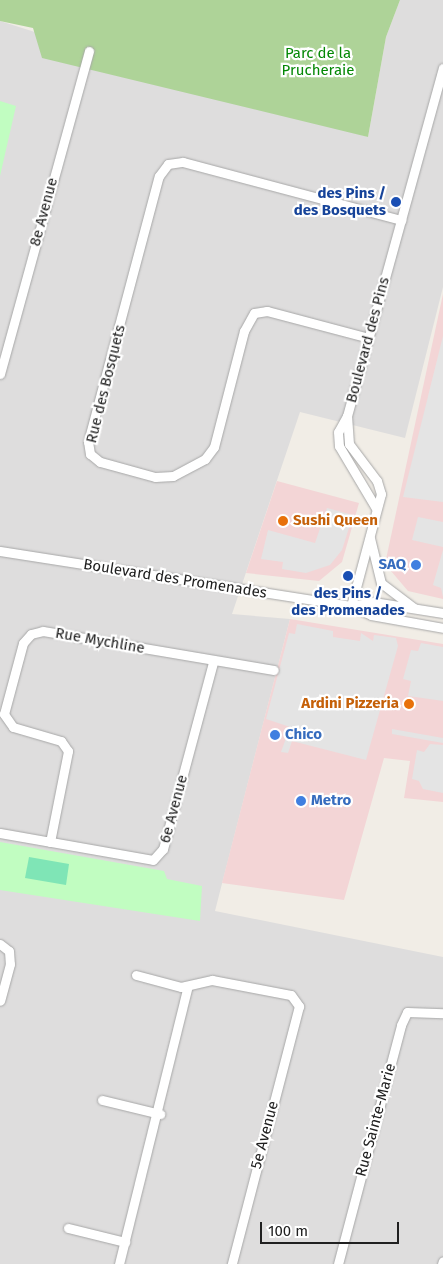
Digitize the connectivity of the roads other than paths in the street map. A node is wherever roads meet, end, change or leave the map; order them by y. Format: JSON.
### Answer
{"nodes":[{"id":1,"x":89,"y":51,"type":"dead end"},
{"id":2,"x":443,"y":68,"type":"edge"},
{"id":3,"x":401,"y":220,"type":"junction"},
{"id":4,"x":369,"y":338,"type":"junction"},
{"id":5,"x":0,"y":374,"type":"edge"},
{"id":6,"x":370,"y":532,"type":"junction"},
{"id":7,"x":0,"y":551,"type":"edge"},
{"id":8,"x":351,"y":606,"type":"junction"},
{"id":9,"x":414,"y":608,"type":"junction"},
{"id":10,"x":443,"y":613,"type":"edge"},
{"id":11,"x":443,"y":628,"type":"edge"},
{"id":12,"x":213,"y":663,"type":"junction"},
{"id":13,"x":274,"y":670,"type":"dead end"},
{"id":14,"x":0,"y":833,"type":"edge"},
{"id":15,"x":50,"y":842,"type":"junction"},
{"id":16,"x":0,"y":944,"type":"edge"},
{"id":17,"x":136,"y":975,"type":"dead end"},
{"id":18,"x":188,"y":986,"type":"junction"},
{"id":19,"x":0,"y":1001,"type":"edge"},
{"id":20,"x":443,"y":1013,"type":"edge"},
{"id":21,"x":102,"y":1100,"type":"dead end"},
{"id":22,"x":160,"y":1114,"type":"junction"},
{"id":23,"x":68,"y":1228,"type":"dead end"},
{"id":24,"x":125,"y":1242,"type":"junction"},
{"id":25,"x":120,"y":1264,"type":"edge"},
{"id":26,"x":232,"y":1264,"type":"edge"},
{"id":27,"x":338,"y":1264,"type":"edge"}],
"edges":[{"from":1,"to":5,"type":"street","name":"8e Avenue"},
{"from":2,"to":3,"type":"street","name":"Boulevard des Pins"},
{"from":3,"to":4,"type":"street","name":"Boulevard des Pins"},
{"from":3,"to":4,"type":"street","name":"Rue des Bosquets"},
{"from":4,"to":6,"type":"street","name":"Boulevard des Pins"},
{"from":6,"to":8,"type":"street"},
{"from":6,"to":9,"type":"street"},
{"from":7,"to":8,"type":"street","name":"Boulevard des Promenades"},
{"from":8,"to":9,"type":"street","name":"Boulevard des Promenades"},
{"from":8,"to":11,"type":"street","name":"Boulevard des Promenades"},
{"from":9,"to":10,"type":"street","name":"Boulevard des Promenades"},
{"from":12,"to":13,"type":"street","name":"Rue Mychline"},
{"from":12,"to":15,"type":"street","name":"6e Avenue"},
{"from":12,"to":15,"type":"street","name":"Rue Mychline"},
{"from":14,"to":15,"type":"street","name":"6e Avenue"},
{"from":16,"to":19,"type":"street"},
{"from":17,"to":18,"type":"street"},
{"from":18,"to":22,"type":"street"},
{"from":18,"to":26,"type":"street","name":"5e Avenue"},
{"from":20,"to":27,"type":"street","name":"Rue Sainte-Marie"},
{"from":21,"to":22,"type":"street"},
{"from":22,"to":24,"type":"street"},
{"from":23,"to":24,"type":"street"},
{"from":24,"to":25,"type":"street"}]}
